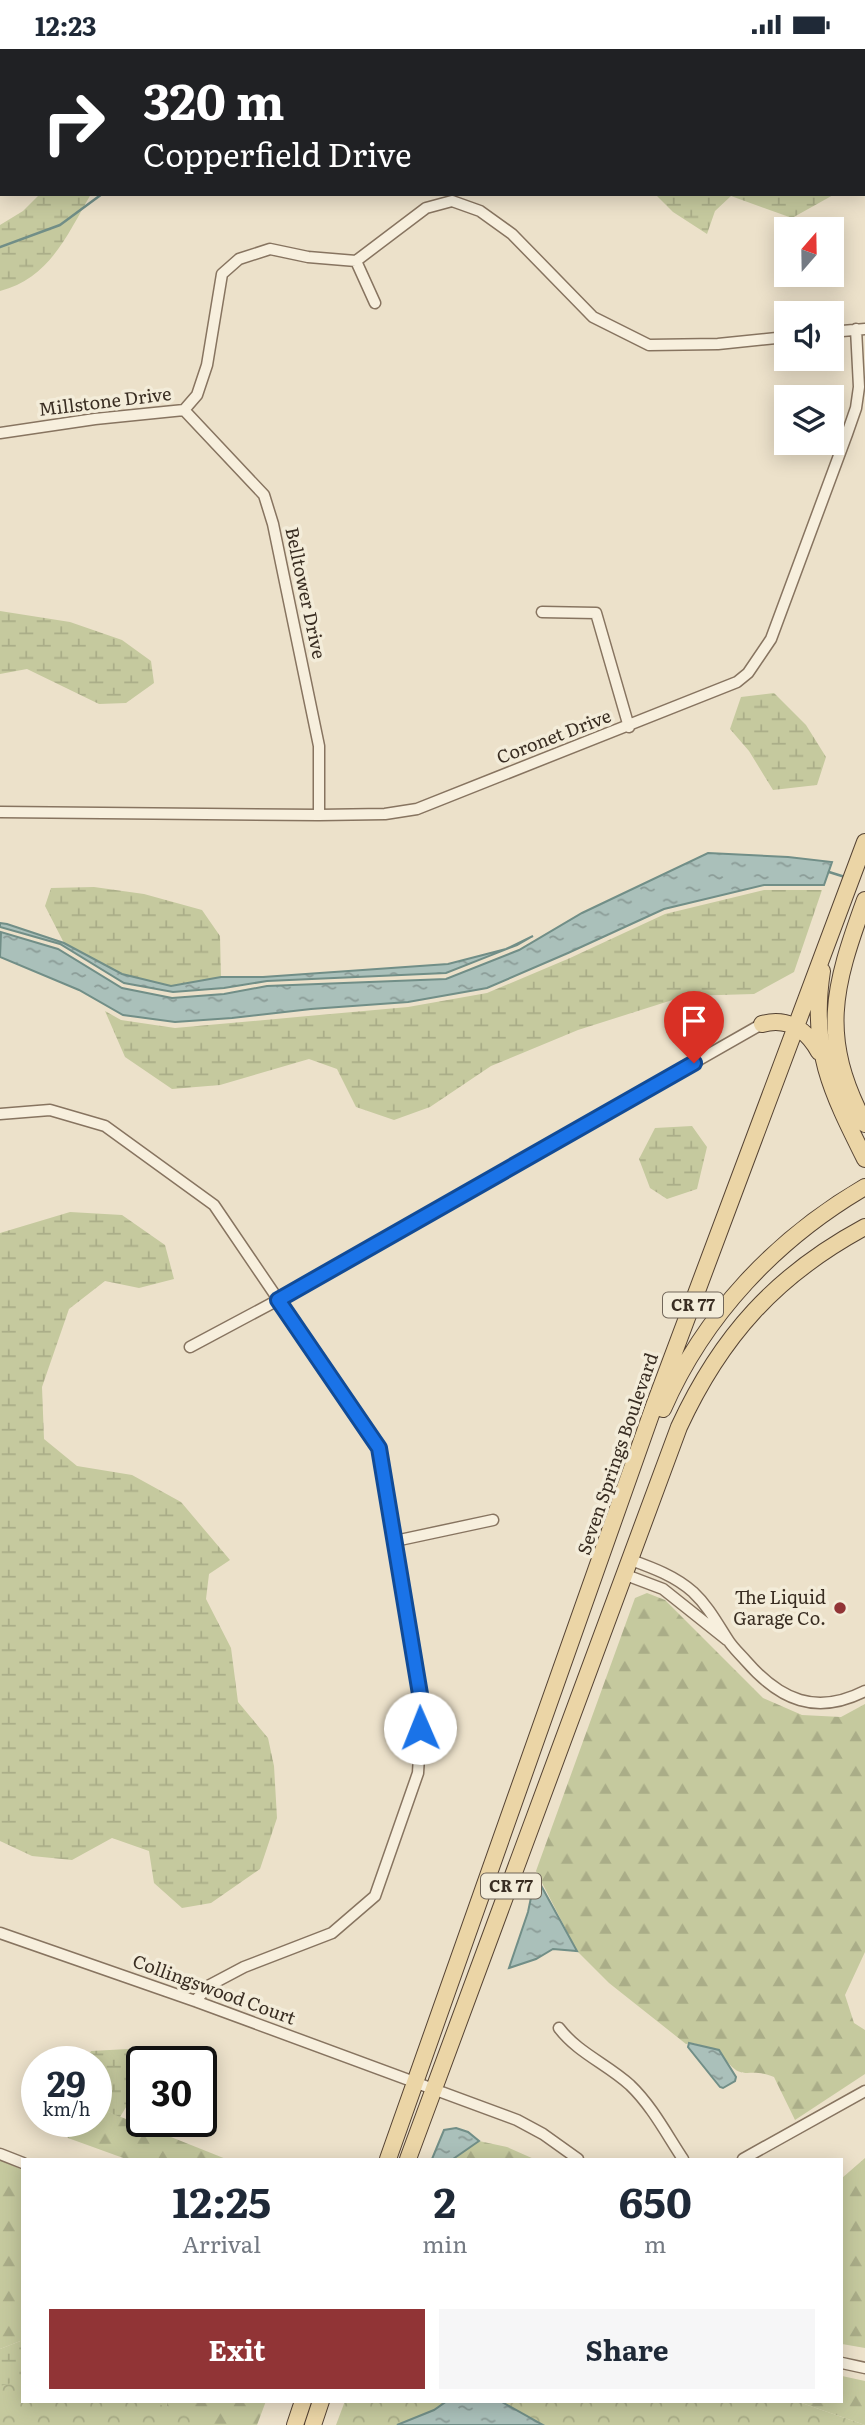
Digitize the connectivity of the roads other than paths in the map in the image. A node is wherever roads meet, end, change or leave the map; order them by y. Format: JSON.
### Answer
{"nodes":[{"id":1,"x":356,"y":261,"type":"junction"},
{"id":2,"x":375,"y":303,"type":"dead end"},
{"id":3,"x":861,"y":329,"type":"edge"},
{"id":4,"x":774,"y":338,"type":"edge"},
{"id":5,"x":184,"y":410,"type":"junction"},
{"id":6,"x":0,"y":433,"type":"edge"},
{"id":7,"x":542,"y":612,"type":"dead end"},
{"id":8,"x":629,"y":727,"type":"junction"},
{"id":9,"x":0,"y":812,"type":"edge"},
{"id":10,"x":319,"y":815,"type":"junction"},
{"id":11,"x":864,"y":844,"type":"edge"},
{"id":12,"x":865,"y":900,"type":"edge"},
{"id":13,"x":825,"y":950,"type":"junction"},
{"id":14,"x":807,"y":992,"type":"junction"},
{"id":15,"x":762,"y":1024,"type":"junction"},
{"id":16,"x":795,"y":1026,"type":"junction"},
{"id":17,"x":822,"y":1058,"type":"junction"},
{"id":18,"x":0,"y":1114,"type":"edge"},
{"id":19,"x":865,"y":1124,"type":"edge"},
{"id":20,"x":865,"y":1159,"type":"edge"},
{"id":21,"x":865,"y":1187,"type":"edge"},
{"id":22,"x":865,"y":1227,"type":"edge"},
{"id":23,"x":278,"y":1300,"type":"junction"},
{"id":24,"x":190,"y":1347,"type":"dead end"},
{"id":25,"x":493,"y":1520,"type":"dead end"},
{"id":26,"x":395,"y":1541,"type":"junction"},
{"id":27,"x":628,"y":1567,"type":"junction"},
{"id":28,"x":581,"y":1618,"type":"junction"},
{"id":29,"x":865,"y":1691,"type":"edge"},
{"id":30,"x":0,"y":1933,"type":"edge"},
{"id":31,"x":195,"y":2001,"type":"junction"},
{"id":32,"x":559,"y":2028,"type":"dead end"},
{"id":33,"x":415,"y":2083,"type":"junction"},
{"id":34,"x":435,"y":2090,"type":"junction"},
{"id":35,"x":865,"y":2091,"type":"edge"},
{"id":36,"x":0,"y":2154,"type":"edge"},
{"id":37,"x":388,"y":2158,"type":"edge"},
{"id":38,"x":408,"y":2158,"type":"edge"},
{"id":39,"x":577,"y":2158,"type":"edge"},
{"id":40,"x":682,"y":2158,"type":"edge"},
{"id":41,"x":745,"y":2158,"type":"edge"},
{"id":42,"x":21,"y":2162,"type":"edge"},
{"id":43,"x":843,"y":2363,"type":"edge"},
{"id":44,"x":865,"y":2368,"type":"edge"},
{"id":45,"x":302,"y":2403,"type":"edge"},
{"id":46,"x":320,"y":2403,"type":"edge"},
{"id":47,"x":295,"y":2425,"type":"edge"},
{"id":48,"x":313,"y":2425,"type":"edge"}],
"edges":[{"from":1,"to":2,"type":"street"},
{"from":1,"to":4,"type":"street"},
{"from":1,"to":5,"type":"street","name":"Millstone Drive"},
{"from":3,"to":8,"type":"street","name":"Coronet Drive"},
{"from":5,"to":6,"type":"street","name":"Millstone Drive"},
{"from":5,"to":10,"type":"street","name":"Belltower Drive"},
{"from":7,"to":8,"type":"street"},
{"from":8,"to":10,"type":"street","name":"Coronet Drive"},
{"from":9,"to":10,"type":"street","name":"Coronet Drive"},
{"from":11,"to":13,"type":"main road","name":"Seven Springs Boulevard","number":"CR 77"},
{"from":12,"to":19,"type":"main road"},
{"from":13,"to":14,"type":"main road","name":"Seven Springs Boulevard","number":"CR 77"},
{"from":13,"to":17,"type":"main road"},
{"from":14,"to":15,"type":"main road"},
{"from":14,"to":16,"type":"main road","name":"Seven Springs Boulevard","number":"CR 77"},
{"from":15,"to":16,"type":"main road"},
{"from":15,"to":23,"type":"street"},
{"from":16,"to":17,"type":"main road"},
{"from":16,"to":28,"type":"main road","name":"Seven Springs Boulevard","number":"CR 77"},
{"from":17,"to":20,"type":"main road"},
{"from":18,"to":23,"type":"street"},
{"from":21,"to":28,"type":"main road"},
{"from":22,"to":27,"type":"main road","number":"CR 77"},
{"from":23,"to":24,"type":"street"},
{"from":23,"to":26,"type":"street"},
{"from":25,"to":26,"type":"street"},
{"from":26,"to":31,"type":"street"},
{"from":27,"to":29,"type":"street"},
{"from":27,"to":34,"type":"main road","number":"CR 77"},
{"from":28,"to":33,"type":"main road","name":"Seven Springs Boulevard","number":"CR 77"},
{"from":30,"to":31,"type":"street","name":"Collingswood Court"},
{"from":31,"to":33,"type":"street","name":"Collingswood Court"},
{"from":32,"to":40,"type":"street"},
{"from":33,"to":34,"type":"street","name":"Collingswood Court"},
{"from":33,"to":37,"type":"main road","number":"CR 77"},
{"from":34,"to":38,"type":"main road","number":"CR 77"},
{"from":34,"to":39,"type":"street","name":"Collingswood Court"},
{"from":35,"to":41,"type":"street"},
{"from":36,"to":42,"type":"street"},
{"from":43,"to":44,"type":"street"},
{"from":45,"to":47,"type":"main road"},
{"from":46,"to":48,"type":"main road"}]}
